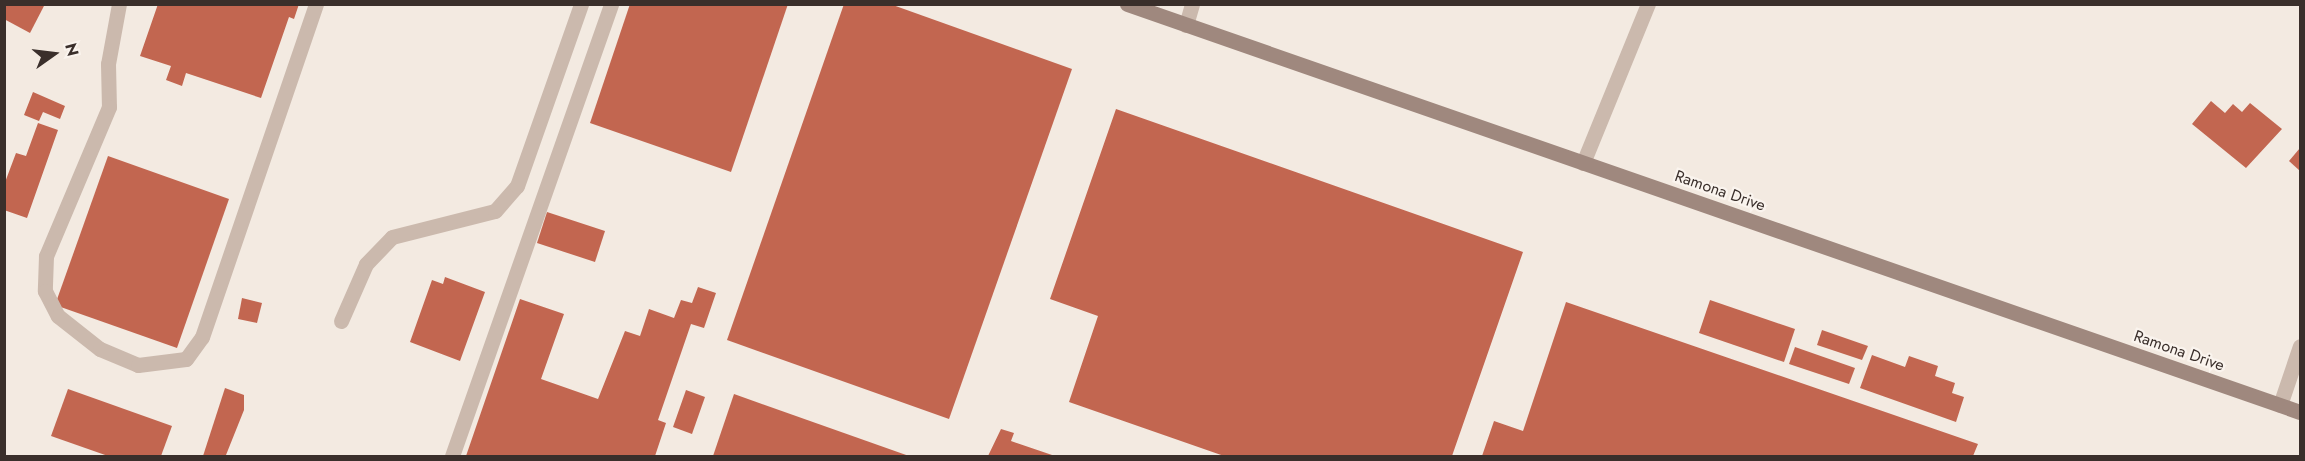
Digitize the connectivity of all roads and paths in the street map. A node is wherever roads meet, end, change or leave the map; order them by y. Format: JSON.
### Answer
{"nodes":[{"id":1,"x":119,"y":4,"type":"edge"},
{"id":2,"x":316,"y":4,"type":"edge"},
{"id":3,"x":581,"y":4,"type":"edge"},
{"id":4,"x":611,"y":4,"type":"edge"},
{"id":5,"x":1127,"y":4,"type":"edge"},
{"id":6,"x":1192,"y":4,"type":"edge"},
{"id":7,"x":1648,"y":4,"type":"edge"},
{"id":8,"x":1186,"y":25,"type":"junction"},
{"id":9,"x":1583,"y":163,"type":"junction"},
{"id":10,"x":341,"y":321,"type":"dead end"},
{"id":11,"x":2301,"y":346,"type":"edge"},
{"id":12,"x":2280,"y":405,"type":"junction"},
{"id":13,"x":2301,"y":412,"type":"edge"},
{"id":14,"x":453,"y":456,"type":"edge"}],
"edges":[{"from":1,"to":2,"type":"lane"},
{"from":3,"to":10,"type":"lane"},
{"from":4,"to":14,"type":"lane"},
{"from":5,"to":8,"type":"street","name":"Ramona Drive"},
{"from":6,"to":8,"type":"lane"},
{"from":7,"to":9,"type":"lane"},
{"from":8,"to":9,"type":"street","name":"Ramona Drive"},
{"from":9,"to":12,"type":"street","name":"Ramona Drive"},
{"from":11,"to":12,"type":"lane"},
{"from":12,"to":13,"type":"street","name":"Ramona Drive"}]}
